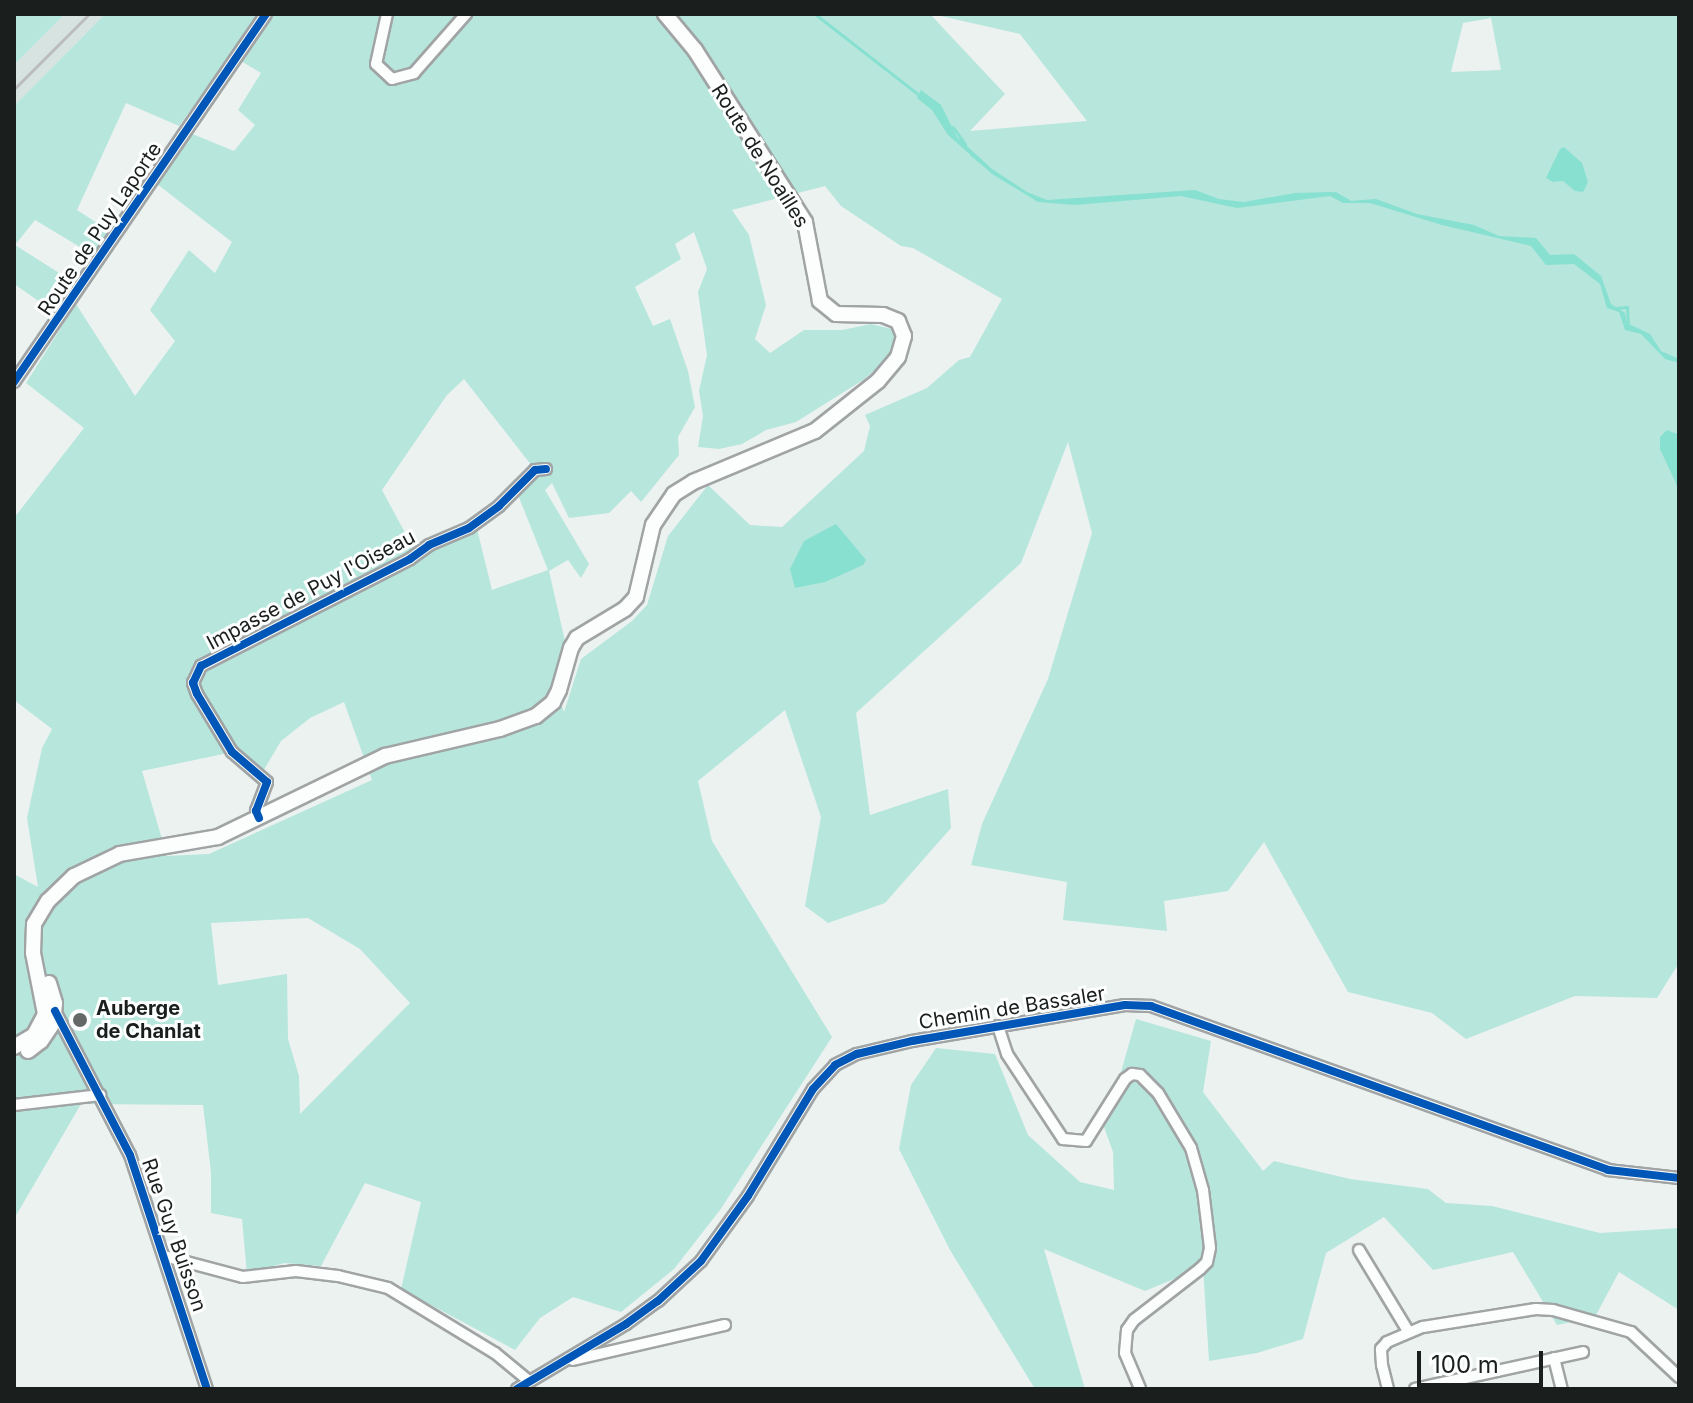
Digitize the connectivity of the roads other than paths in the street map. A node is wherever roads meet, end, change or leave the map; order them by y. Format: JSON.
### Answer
{"nodes":[{"id":1,"x":266,"y":14,"type":"edge"},
{"id":2,"x":387,"y":14,"type":"edge"},
{"id":3,"x":466,"y":14,"type":"edge"},
{"id":4,"x":665,"y":14,"type":"edge"},
{"id":5,"x":14,"y":382,"type":"edge"},
{"id":6,"x":546,"y":469,"type":"dead end"},
{"id":7,"x":259,"y":818,"type":"junction"},
{"id":8,"x":40,"y":913,"type":"junction"},
{"id":9,"x":51,"y":1026,"type":"junction"},
{"id":10,"x":998,"y":1026,"type":"junction"},
{"id":11,"x":14,"y":1047,"type":"edge"},
{"id":12,"x":14,"y":1055,"type":"edge"},
{"id":13,"x":100,"y":1095,"type":"junction"},
{"id":14,"x":14,"y":1105,"type":"edge"},
{"id":15,"x":1679,"y":1178,"type":"edge"},
{"id":16,"x":1359,"y":1250,"type":"dead end"},
{"id":17,"x":164,"y":1256,"type":"junction"},
{"id":18,"x":725,"y":1325,"type":"dead end"},
{"id":19,"x":1408,"y":1331,"type":"junction"},
{"id":20,"x":1583,"y":1352,"type":"dead end"},
{"id":21,"x":1554,"y":1358,"type":"junction"},
{"id":22,"x":559,"y":1363,"type":"junction"},
{"id":23,"x":1679,"y":1377,"type":"edge"},
{"id":24,"x":529,"y":1381,"type":"junction"},
{"id":25,"x":207,"y":1389,"type":"edge"},
{"id":26,"x":517,"y":1389,"type":"edge"},
{"id":27,"x":1140,"y":1389,"type":"edge"},
{"id":28,"x":1388,"y":1389,"type":"edge"},
{"id":29,"x":1415,"y":1389,"type":"edge"},
{"id":30,"x":1562,"y":1389,"type":"edge"}],
"edges":[{"from":1,"to":5,"type":"street","name":"Route de Puy Laporte"},
{"from":2,"to":3,"type":"street"},
{"from":4,"to":7,"type":"main road","name":"Route de Noailles"},
{"from":6,"to":7,"type":"street","name":"Impasse de Puy l'Oiseau"},
{"from":7,"to":8,"type":"main road","name":"Route de Noailles"},
{"from":8,"to":9,"type":"main road"},
{"from":8,"to":9,"type":"main road"},
{"from":9,"to":11,"type":"main road"},
{"from":9,"to":12,"type":"main road"},
{"from":9,"to":13,"type":"street","name":"Rue Guy Buisson"},
{"from":10,"to":15,"type":"street","name":"Chemin de Bassaler"},
{"from":10,"to":22,"type":"street","name":"Chemin de Bassaler"},
{"from":10,"to":27,"type":"street"},
{"from":13,"to":14,"type":"street"},
{"from":13,"to":17,"type":"street","name":"Rue Guy Buisson"},
{"from":16,"to":19,"type":"street"},
{"from":17,"to":24,"type":"street"},
{"from":17,"to":25,"type":"street","name":"Rue Guy Buisson"},
{"from":18,"to":22,"type":"street"},
{"from":19,"to":23,"type":"street"},
{"from":19,"to":28,"type":"street"},
{"from":20,"to":21,"type":"street"},
{"from":21,"to":29,"type":"street"},
{"from":21,"to":30,"type":"street"},
{"from":22,"to":24,"type":"street","name":"Chemin de Bassaler"},
{"from":24,"to":26,"type":"street","name":"Chemin de Bassaler"}]}
